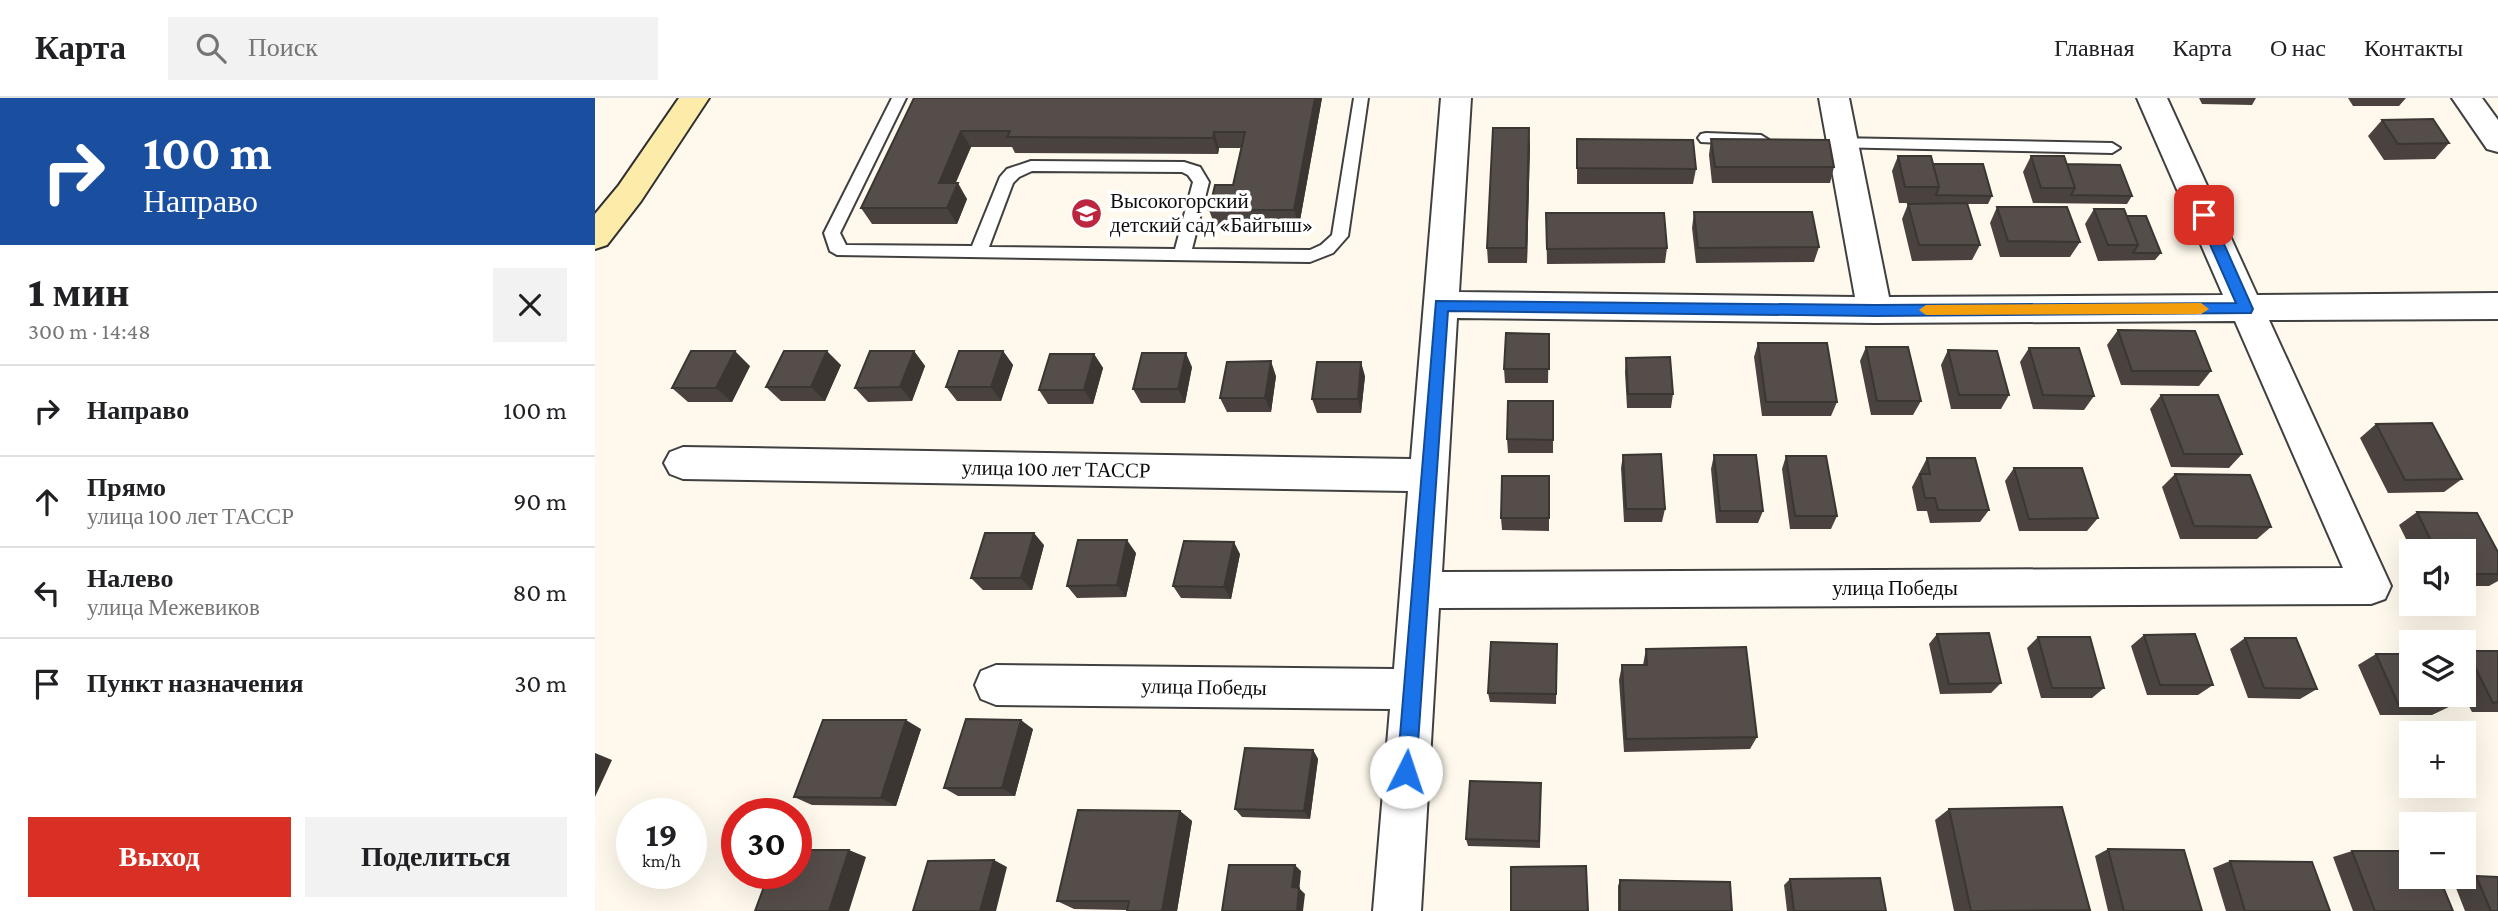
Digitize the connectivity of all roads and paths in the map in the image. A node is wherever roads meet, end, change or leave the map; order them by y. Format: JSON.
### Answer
{"nodes":[{"id":1,"x":694,"y":98,"type":"edge"},
{"id":2,"x":899,"y":98,"type":"edge"},
{"id":3,"x":1361,"y":98,"type":"edge"},
{"id":4,"x":1456,"y":98,"type":"edge"},
{"id":5,"x":1835,"y":98,"type":"edge"},
{"id":6,"x":2151,"y":98,"type":"edge"},
{"id":7,"x":2467,"y":98,"type":"edge"},
{"id":8,"x":1706,"y":138,"type":"dead end"},
{"id":9,"x":1774,"y":141,"type":"edge"},
{"id":10,"x":2498,"y":142,"type":"edge"},
{"id":11,"x":1829,"y":143,"type":"junction"},
{"id":12,"x":2112,"y":148,"type":"dead end"},
{"id":13,"x":595,"y":237,"type":"edge"},
{"id":14,"x":978,"y":253,"type":"junction"},
{"id":15,"x":1182,"y":255,"type":"junction"},
{"id":16,"x":1441,"y":305,"type":"junction"},
{"id":17,"x":2498,"y":306,"type":"edge"},
{"id":18,"x":2246,"y":309,"type":"junction"},
{"id":19,"x":1875,"y":310,"type":"junction"},
{"id":20,"x":683,"y":463,"type":"dead end"},
{"id":21,"x":1428,"y":475,"type":"junction"},
{"id":22,"x":1419,"y":590,"type":"junction"},
{"id":23,"x":996,"y":685,"type":"dead end"},
{"id":24,"x":1412,"y":689,"type":"junction"},
{"id":25,"x":1397,"y":911,"type":"edge"}],
"edges":[{"from":1,"to":13,"type":"street"},
{"from":2,"to":14,"type":"lane"},
{"from":3,"to":15,"type":"lane"},
{"from":4,"to":16,"type":"street"},
{"from":5,"to":11,"type":"street"},
{"from":6,"to":18,"type":"street"},
{"from":7,"to":10,"type":"street"},
{"from":8,"to":9,"type":"lane"},
{"from":11,"to":12,"type":"lane"},
{"from":11,"to":19,"type":"street"},
{"from":14,"to":15,"type":"lane"},
{"from":14,"to":15,"type":"lane"},
{"from":16,"to":19,"type":"street"},
{"from":16,"to":21,"type":"street"},
{"from":17,"to":18,"type":"street"},
{"from":18,"to":19,"type":"street"},
{"from":18,"to":22,"type":"street","name":"улица Победы"},
{"from":20,"to":21,"type":"street","name":"улица 100 лет ТАССР"},
{"from":21,"to":22,"type":"street"},
{"from":22,"to":24,"type":"street"},
{"from":23,"to":24,"type":"street","name":"улица Победы"},
{"from":24,"to":25,"type":"street"}]}
